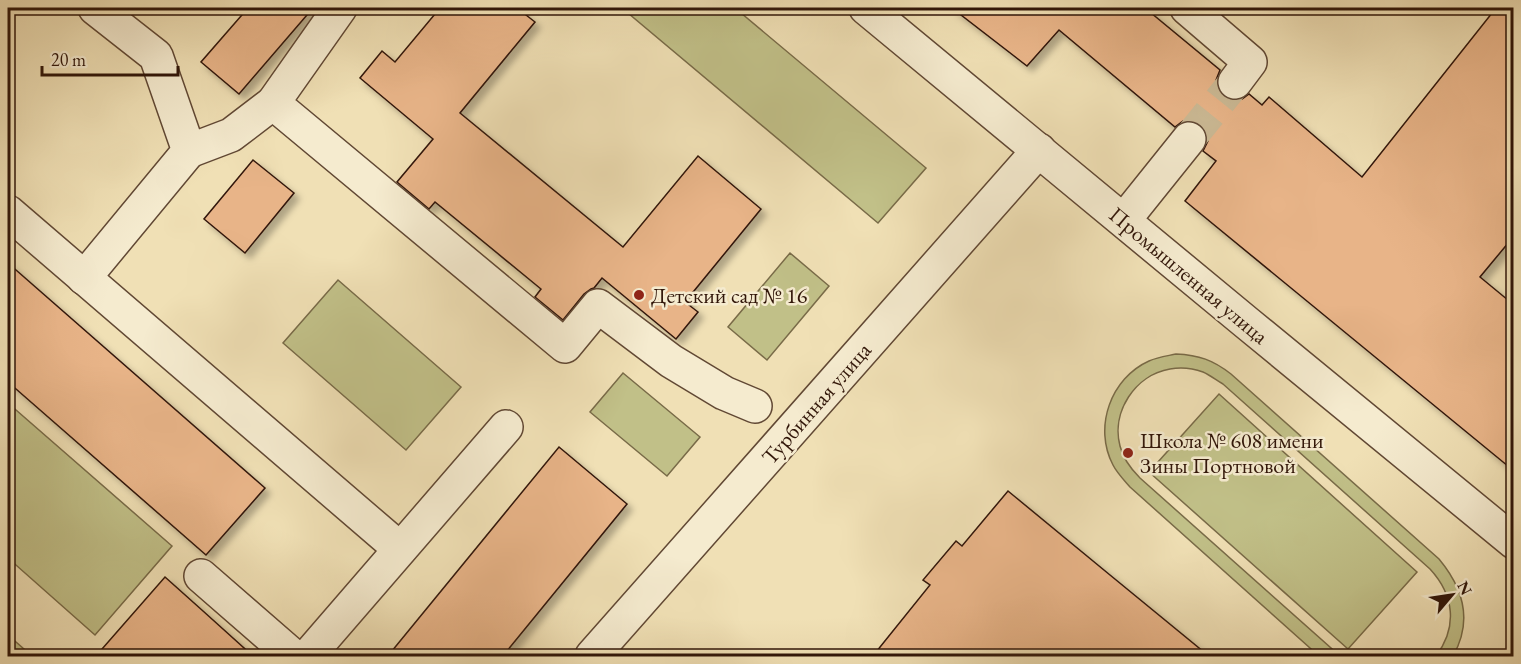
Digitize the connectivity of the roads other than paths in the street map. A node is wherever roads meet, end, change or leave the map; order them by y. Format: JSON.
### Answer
{"nodes":[{"id":1,"x":95,"y":8,"type":"edge"},
{"id":2,"x":340,"y":8,"type":"edge"},
{"id":3,"x":866,"y":8,"type":"edge"},
{"id":4,"x":1187,"y":8,"type":"edge"},
{"id":5,"x":1234,"y":82,"type":"tunnel mouth"},
{"id":6,"x":273,"y":103,"type":"junction"},
{"id":7,"x":1189,"y":139,"type":"tunnel mouth"},
{"id":8,"x":1039,"y":150,"type":"junction"},
{"id":9,"x":189,"y":151,"type":"junction"},
{"id":10,"x":8,"y":212,"type":"edge"},
{"id":11,"x":1124,"y":220,"type":"junction"},
{"id":12,"x":84,"y":278,"type":"junction"},
{"id":13,"x":755,"y":406,"type":"dead end"},
{"id":14,"x":506,"y":427,"type":"dead end"},
{"id":15,"x":1514,"y":542,"type":"edge"},
{"id":16,"x":400,"y":549,"type":"junction"},
{"id":17,"x":201,"y":576,"type":"dead end"},
{"id":18,"x":293,"y":657,"type":"edge"},
{"id":19,"x":308,"y":657,"type":"edge"},
{"id":20,"x":592,"y":657,"type":"edge"}],
"edges":[{"from":1,"to":9,"type":"street"},
{"from":2,"to":6,"type":"street"},
{"from":3,"to":8,"type":"street","name":"Промышленная улица"},
{"from":4,"to":5,"type":"street"},
{"from":6,"to":9,"type":"street"},
{"from":6,"to":13,"type":"street"},
{"from":7,"to":11,"type":"street"},
{"from":8,"to":11,"type":"street","name":"Промышленная улица"},
{"from":8,"to":20,"type":"street","name":"Турбинная улица"},
{"from":9,"to":12,"type":"street"},
{"from":10,"to":12,"type":"street"},
{"from":11,"to":15,"type":"street","name":"Промышленная улица"},
{"from":12,"to":16,"type":"street"},
{"from":14,"to":16,"type":"street"},
{"from":16,"to":19,"type":"street"},
{"from":17,"to":18,"type":"street"}]}
